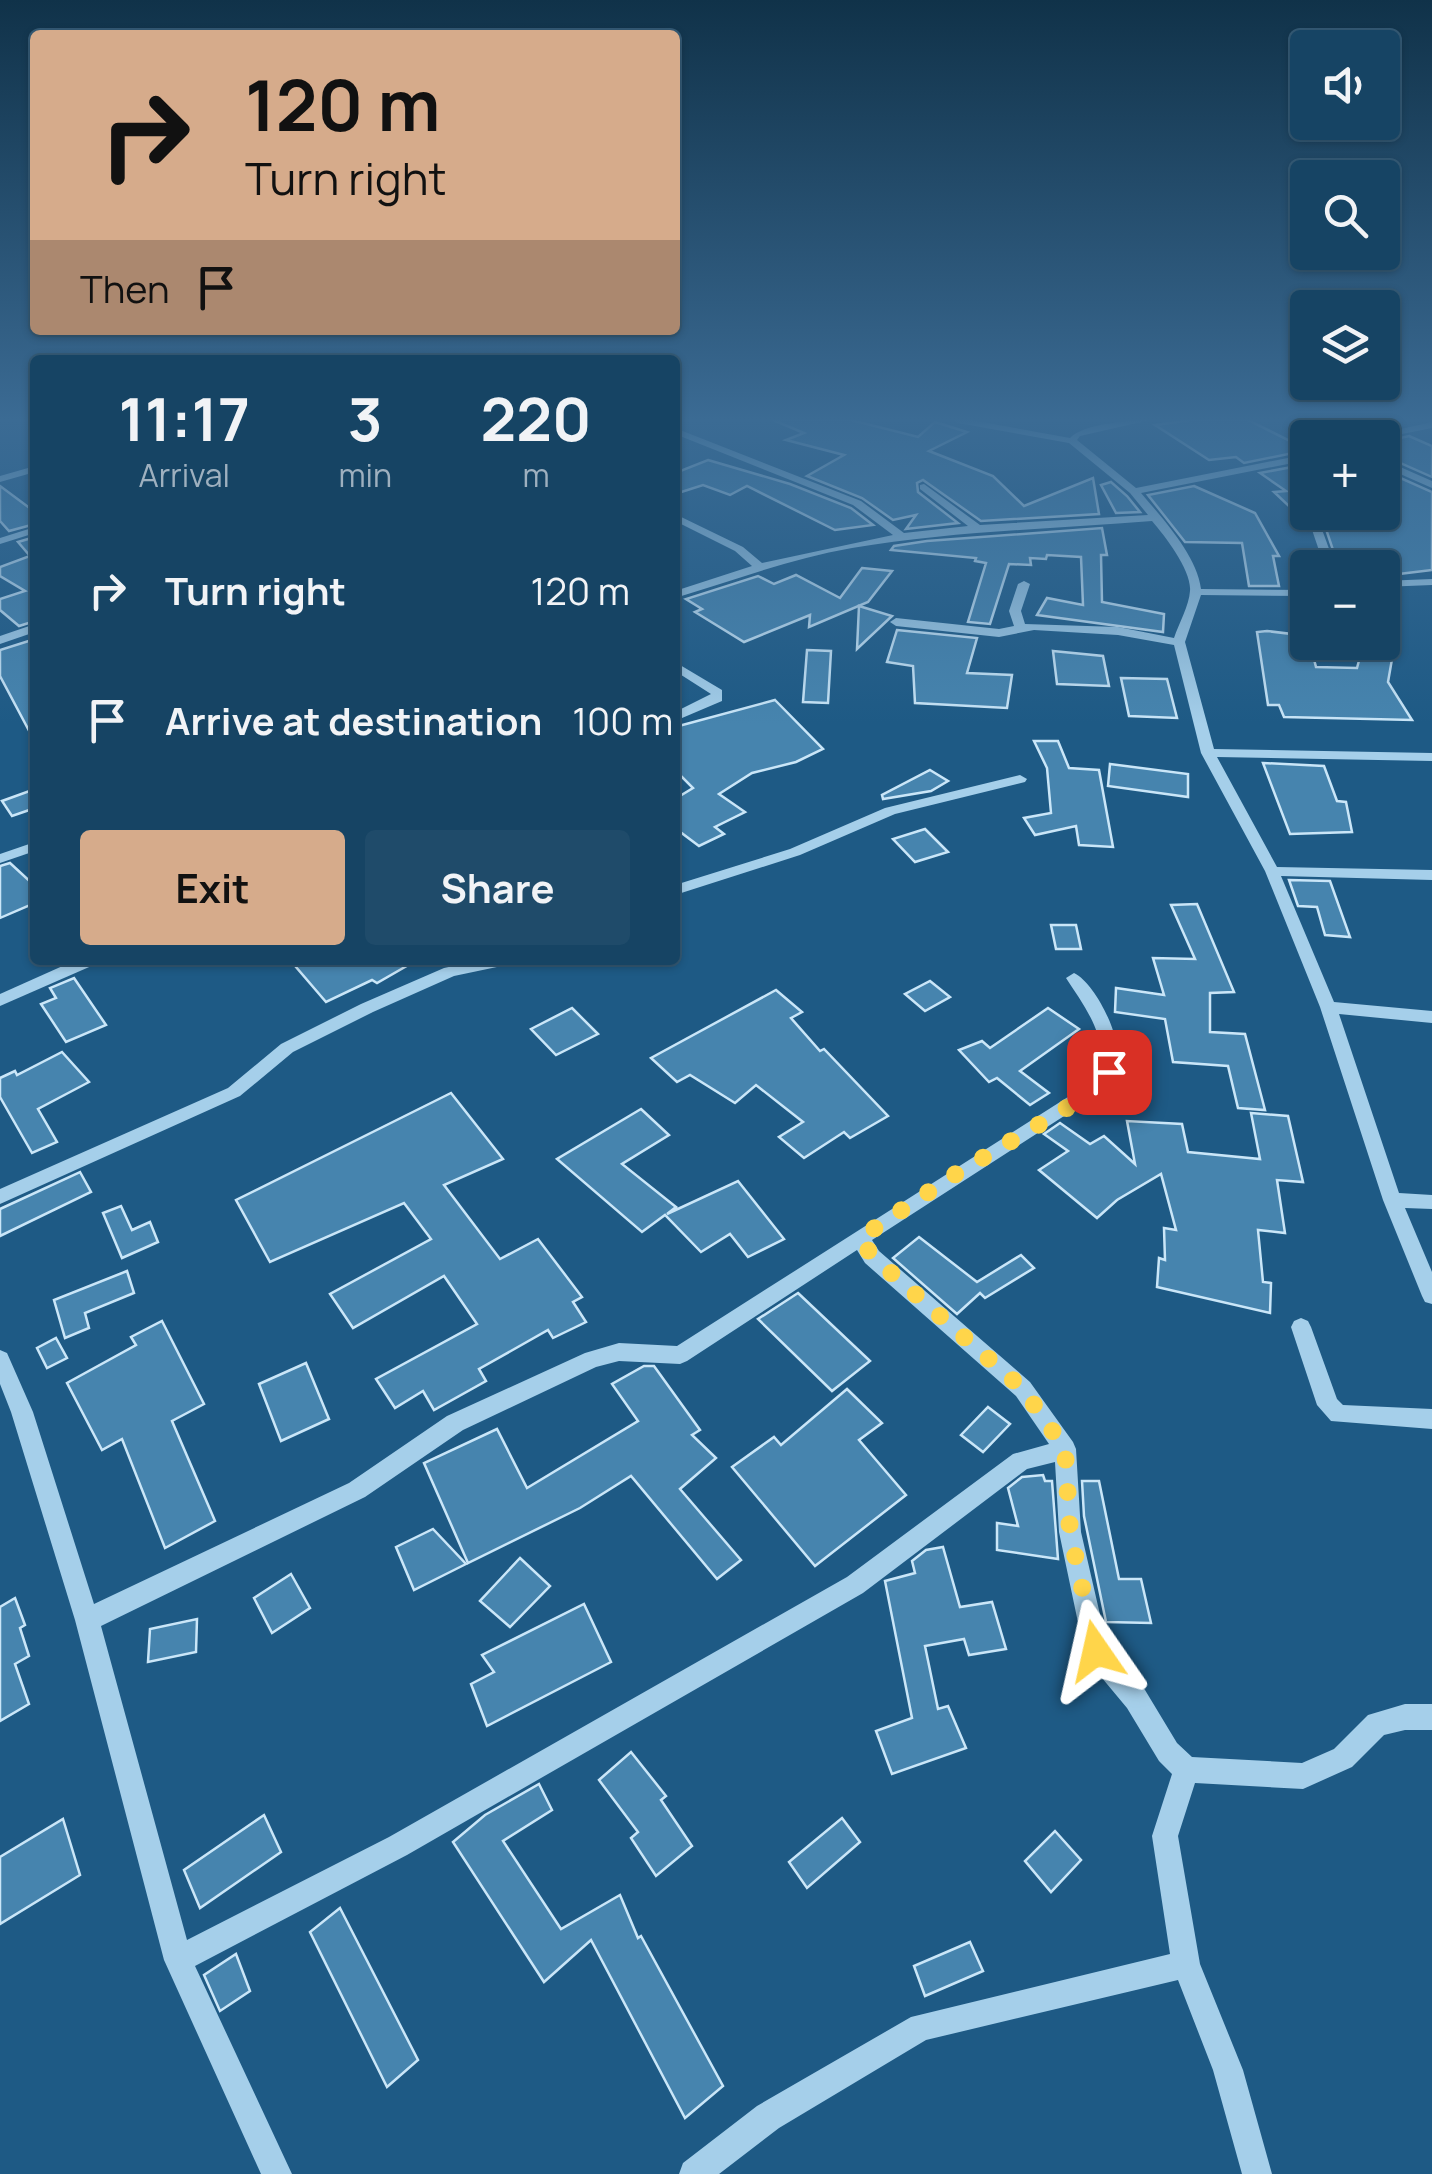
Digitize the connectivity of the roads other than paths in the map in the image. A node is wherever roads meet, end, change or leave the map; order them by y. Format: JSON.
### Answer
{"nodes":[{"id":1,"x":682,"y":521,"type":"edge"},
{"id":2,"x":881,"y":521,"type":"edge"},
{"id":3,"x":969,"y":521,"type":"edge"},
{"id":4,"x":1091,"y":521,"type":"edge"},
{"id":5,"x":1154,"y":521,"type":"edge"},
{"id":6,"x":977,"y":528,"type":"junction"},
{"id":7,"x":30,"y":531,"type":"edge"},
{"id":8,"x":900,"y":535,"type":"junction"},
{"id":9,"x":0,"y":540,"type":"edge"},
{"id":10,"x":761,"y":568,"type":"junction"},
{"id":11,"x":1432,"y":582,"type":"edge"},
{"id":12,"x":1400,"y":583,"type":"edge"},
{"id":13,"x":1024,"y":584,"type":"dead end"},
{"id":14,"x":1196,"y":592,"type":"junction"},
{"id":15,"x":680,"y":593,"type":"edge"},
{"id":16,"x":1290,"y":594,"type":"edge"},
{"id":17,"x":896,"y":622,"type":"dead end"},
{"id":18,"x":1020,"y":628,"type":"junction"},
{"id":19,"x":30,"y":630,"type":"edge"},
{"id":20,"x":0,"y":640,"type":"edge"},
{"id":21,"x":1178,"y":642,"type":"junction"},
{"id":22,"x":680,"y":669,"type":"edge"},
{"id":23,"x":680,"y":715,"type":"edge"},
{"id":24,"x":1208,"y":753,"type":"junction"},
{"id":25,"x":1432,"y":757,"type":"edge"},
{"id":26,"x":1020,"y":779,"type":"dead end"},
{"id":27,"x":30,"y":848,"type":"edge"},
{"id":28,"x":0,"y":859,"type":"edge"},
{"id":29,"x":1272,"y":871,"type":"junction"},
{"id":30,"x":1432,"y":875,"type":"edge"},
{"id":31,"x":680,"y":888,"type":"edge"},
{"id":32,"x":79,"y":965,"type":"edge"},
{"id":33,"x":483,"y":965,"type":"edge"},
{"id":34,"x":1074,"y":978,"type":"dead end"},
{"id":35,"x":0,"y":1000,"type":"edge"},
{"id":36,"x":1328,"y":1006,"type":"junction"},
{"id":37,"x":1432,"y":1017,"type":"edge"},
{"id":38,"x":0,"y":1197,"type":"edge"},
{"id":39,"x":1392,"y":1200,"type":"junction"},
{"id":40,"x":1432,"y":1202,"type":"edge"},
{"id":41,"x":860,"y":1238,"type":"junction"},
{"id":42,"x":1432,"y":1296,"type":"edge"},
{"id":43,"x":1301,"y":1328,"type":"dead end"},
{"id":44,"x":0,"y":1359,"type":"edge"},
{"id":45,"x":1432,"y":1419,"type":"edge"},
{"id":46,"x":1065,"y":1449,"type":"junction"},
{"id":47,"x":87,"y":1620,"type":"junction"},
{"id":48,"x":1432,"y":1718,"type":"edge"},
{"id":49,"x":1186,"y":1770,"type":"junction"},
{"id":50,"x":178,"y":1960,"type":"junction"},
{"id":51,"x":1186,"y":1964,"type":"junction"},
{"id":52,"x":277,"y":2174,"type":"edge"},
{"id":53,"x":694,"y":2174,"type":"edge"},
{"id":54,"x":1257,"y":2174,"type":"edge"}],
"edges":[{"from":1,"to":10,"type":"street"},
{"from":2,"to":8,"type":"street"},
{"from":3,"to":6,"type":"street"},
{"from":4,"to":6,"type":"street"},
{"from":5,"to":14,"type":"street"},
{"from":6,"to":8,"type":"street"},
{"from":7,"to":9,"type":"street"},
{"from":8,"to":10,"type":"street"},
{"from":10,"to":15,"type":"street"},
{"from":11,"to":12,"type":"street"},
{"from":13,"to":18,"type":"street"},
{"from":14,"to":16,"type":"street"},
{"from":14,"to":21,"type":"street"},
{"from":17,"to":18,"type":"street"},
{"from":18,"to":21,"type":"street"},
{"from":19,"to":20,"type":"street"},
{"from":21,"to":24,"type":"street"},
{"from":22,"to":23,"type":"street"},
{"from":24,"to":25,"type":"street"},
{"from":24,"to":29,"type":"street"},
{"from":26,"to":31,"type":"street"},
{"from":27,"to":28,"type":"street"},
{"from":29,"to":30,"type":"street"},
{"from":29,"to":36,"type":"street"},
{"from":32,"to":35,"type":"street"},
{"from":33,"to":38,"type":"street"},
{"from":34,"to":41,"type":"street"},
{"from":36,"to":37,"type":"street"},
{"from":36,"to":39,"type":"street"},
{"from":39,"to":40,"type":"street"},
{"from":39,"to":42,"type":"street"},
{"from":41,"to":46,"type":"street"},
{"from":41,"to":47,"type":"street"},
{"from":43,"to":45,"type":"street"},
{"from":44,"to":47,"type":"street"},
{"from":46,"to":49,"type":"street"},
{"from":46,"to":50,"type":"street"},
{"from":47,"to":50,"type":"street"},
{"from":48,"to":49,"type":"street"},
{"from":49,"to":51,"type":"street"},
{"from":50,"to":52,"type":"street"},
{"from":51,"to":53,"type":"street"},
{"from":51,"to":54,"type":"street"}]}
